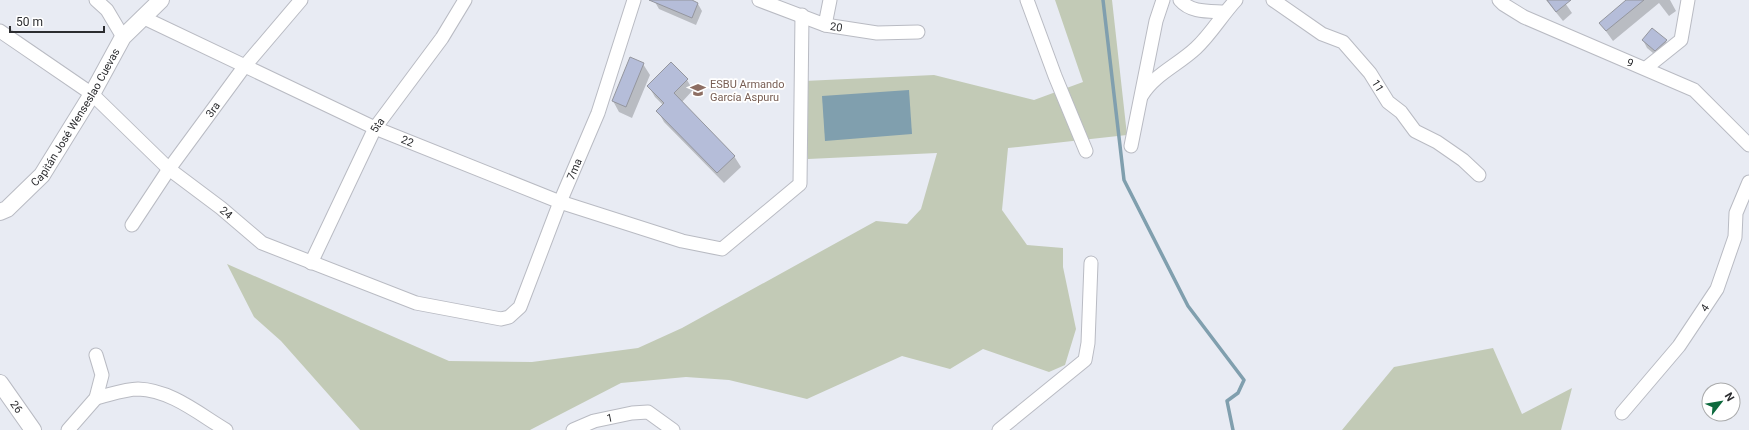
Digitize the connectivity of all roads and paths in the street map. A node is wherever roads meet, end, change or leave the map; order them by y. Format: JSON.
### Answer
{"nodes":[{"id":1,"x":96,"y":0,"type":"edge"},
{"id":2,"x":161,"y":0,"type":"edge"},
{"id":3,"x":301,"y":0,"type":"edge"},
{"id":4,"x":465,"y":0,"type":"edge"},
{"id":5,"x":634,"y":0,"type":"edge"},
{"id":6,"x":759,"y":0,"type":"edge"},
{"id":7,"x":830,"y":0,"type":"edge"},
{"id":8,"x":1027,"y":0,"type":"edge"},
{"id":9,"x":1163,"y":0,"type":"edge"},
{"id":10,"x":1180,"y":0,"type":"edge"},
{"id":11,"x":1236,"y":0,"type":"edge"},
{"id":12,"x":1273,"y":0,"type":"edge"},
{"id":13,"x":1499,"y":0,"type":"edge"},
{"id":14,"x":1688,"y":0,"type":"edge"},
{"id":15,"x":1225,"y":12,"type":"junction"},
{"id":16,"x":802,"y":15,"type":"junction"},
{"id":17,"x":142,"y":17,"type":"junction"},
{"id":18,"x":826,"y":25,"type":"junction"},
{"id":19,"x":0,"y":31,"type":"edge"},
{"id":20,"x":918,"y":32,"type":"dead end"},
{"id":21,"x":123,"y":37,"type":"junction"},
{"id":22,"x":244,"y":67,"type":"junction"},
{"id":23,"x":1646,"y":68,"type":"junction"},
{"id":24,"x":92,"y":94,"type":"junction"},
{"id":25,"x":1140,"y":98,"type":"junction"},
{"id":26,"x":376,"y":128,"type":"junction"},
{"id":27,"x":1749,"y":145,"type":"edge"},
{"id":28,"x":1131,"y":146,"type":"dead end"},
{"id":29,"x":1086,"y":152,"type":"dead end"},
{"id":30,"x":169,"y":169,"type":"junction"},
{"id":31,"x":1479,"y":175,"type":"dead end"},
{"id":32,"x":1749,"y":182,"type":"edge"},
{"id":33,"x":560,"y":202,"type":"junction"},
{"id":34,"x":0,"y":212,"type":"edge"},
{"id":35,"x":132,"y":225,"type":"dead end"},
{"id":36,"x":311,"y":263,"type":"junction"},
{"id":37,"x":1091,"y":263,"type":"dead end"},
{"id":38,"x":494,"y":319,"type":"joint"},
{"id":39,"x":96,"y":355,"type":"dead end"},
{"id":40,"x":0,"y":383,"type":"edge"},
{"id":41,"x":96,"y":398,"type":"junction"},
{"id":42,"x":1622,"y":413,"type":"dead end"},
{"id":43,"x":33,"y":430,"type":"edge"},
{"id":44,"x":68,"y":430,"type":"edge"},
{"id":45,"x":226,"y":430,"type":"edge"},
{"id":46,"x":573,"y":430,"type":"edge"},
{"id":47,"x":673,"y":430,"type":"edge"},
{"id":48,"x":999,"y":430,"type":"edge"}],
"edges":[{"from":1,"to":21,"type":"street"},
{"from":2,"to":17,"type":"street","name":"Capitán José Wenseslao Cuevas"},
{"from":3,"to":22,"type":"street","name":"3ra"},
{"from":4,"to":26,"type":"street","name":"5ta"},
{"from":5,"to":33,"type":"street","name":"7ma"},
{"from":6,"to":16,"type":"street","name":"20"},
{"from":7,"to":18,"type":"street"},
{"from":8,"to":29,"type":"street"},
{"from":9,"to":25,"type":"street"},
{"from":10,"to":15,"type":"street"},
{"from":11,"to":15,"type":"street"},
{"from":12,"to":31,"type":"street","name":"11"},
{"from":13,"to":23,"type":"street","name":"9"},
{"from":14,"to":23,"type":"street"},
{"from":15,"to":25,"type":"street"},
{"from":16,"to":18,"type":"street","name":"20"},
{"from":16,"to":33,"type":"street","name":"22"},
{"from":17,"to":21,"type":"street","name":"Capitán José Wenseslao Cuevas"},
{"from":17,"to":22,"type":"street","name":"22"},
{"from":18,"to":20,"type":"street","name":"20"},
{"from":19,"to":24,"type":"street","name":"24"},
{"from":21,"to":24,"type":"street","name":"Capitán José Wenseslao Cuevas"},
{"from":22,"to":26,"type":"street","name":"22"},
{"from":22,"to":30,"type":"street","name":"3ra"},
{"from":23,"to":27,"type":"street","name":"9"},
{"from":24,"to":30,"type":"street","name":"24"},
{"from":24,"to":34,"type":"street","name":"Capitán José Wenseslao Cuevas"},
{"from":25,"to":28,"type":"street"},
{"from":26,"to":33,"type":"street","name":"22"},
{"from":26,"to":36,"type":"street","name":"5ta"},
{"from":30,"to":35,"type":"street","name":"3ra"},
{"from":30,"to":36,"type":"street","name":"24"},
{"from":32,"to":42,"type":"street","name":"4"},
{"from":33,"to":38,"type":"street","name":"7ma"},
{"from":36,"to":38,"type":"street","name":"24"},
{"from":37,"to":48,"type":"street"},
{"from":39,"to":41,"type":"street"},
{"from":40,"to":43,"type":"street","name":"26"},
{"from":41,"to":44,"type":"street"},
{"from":41,"to":45,"type":"street"},
{"from":46,"to":47,"type":"street","name":"1"}]}
